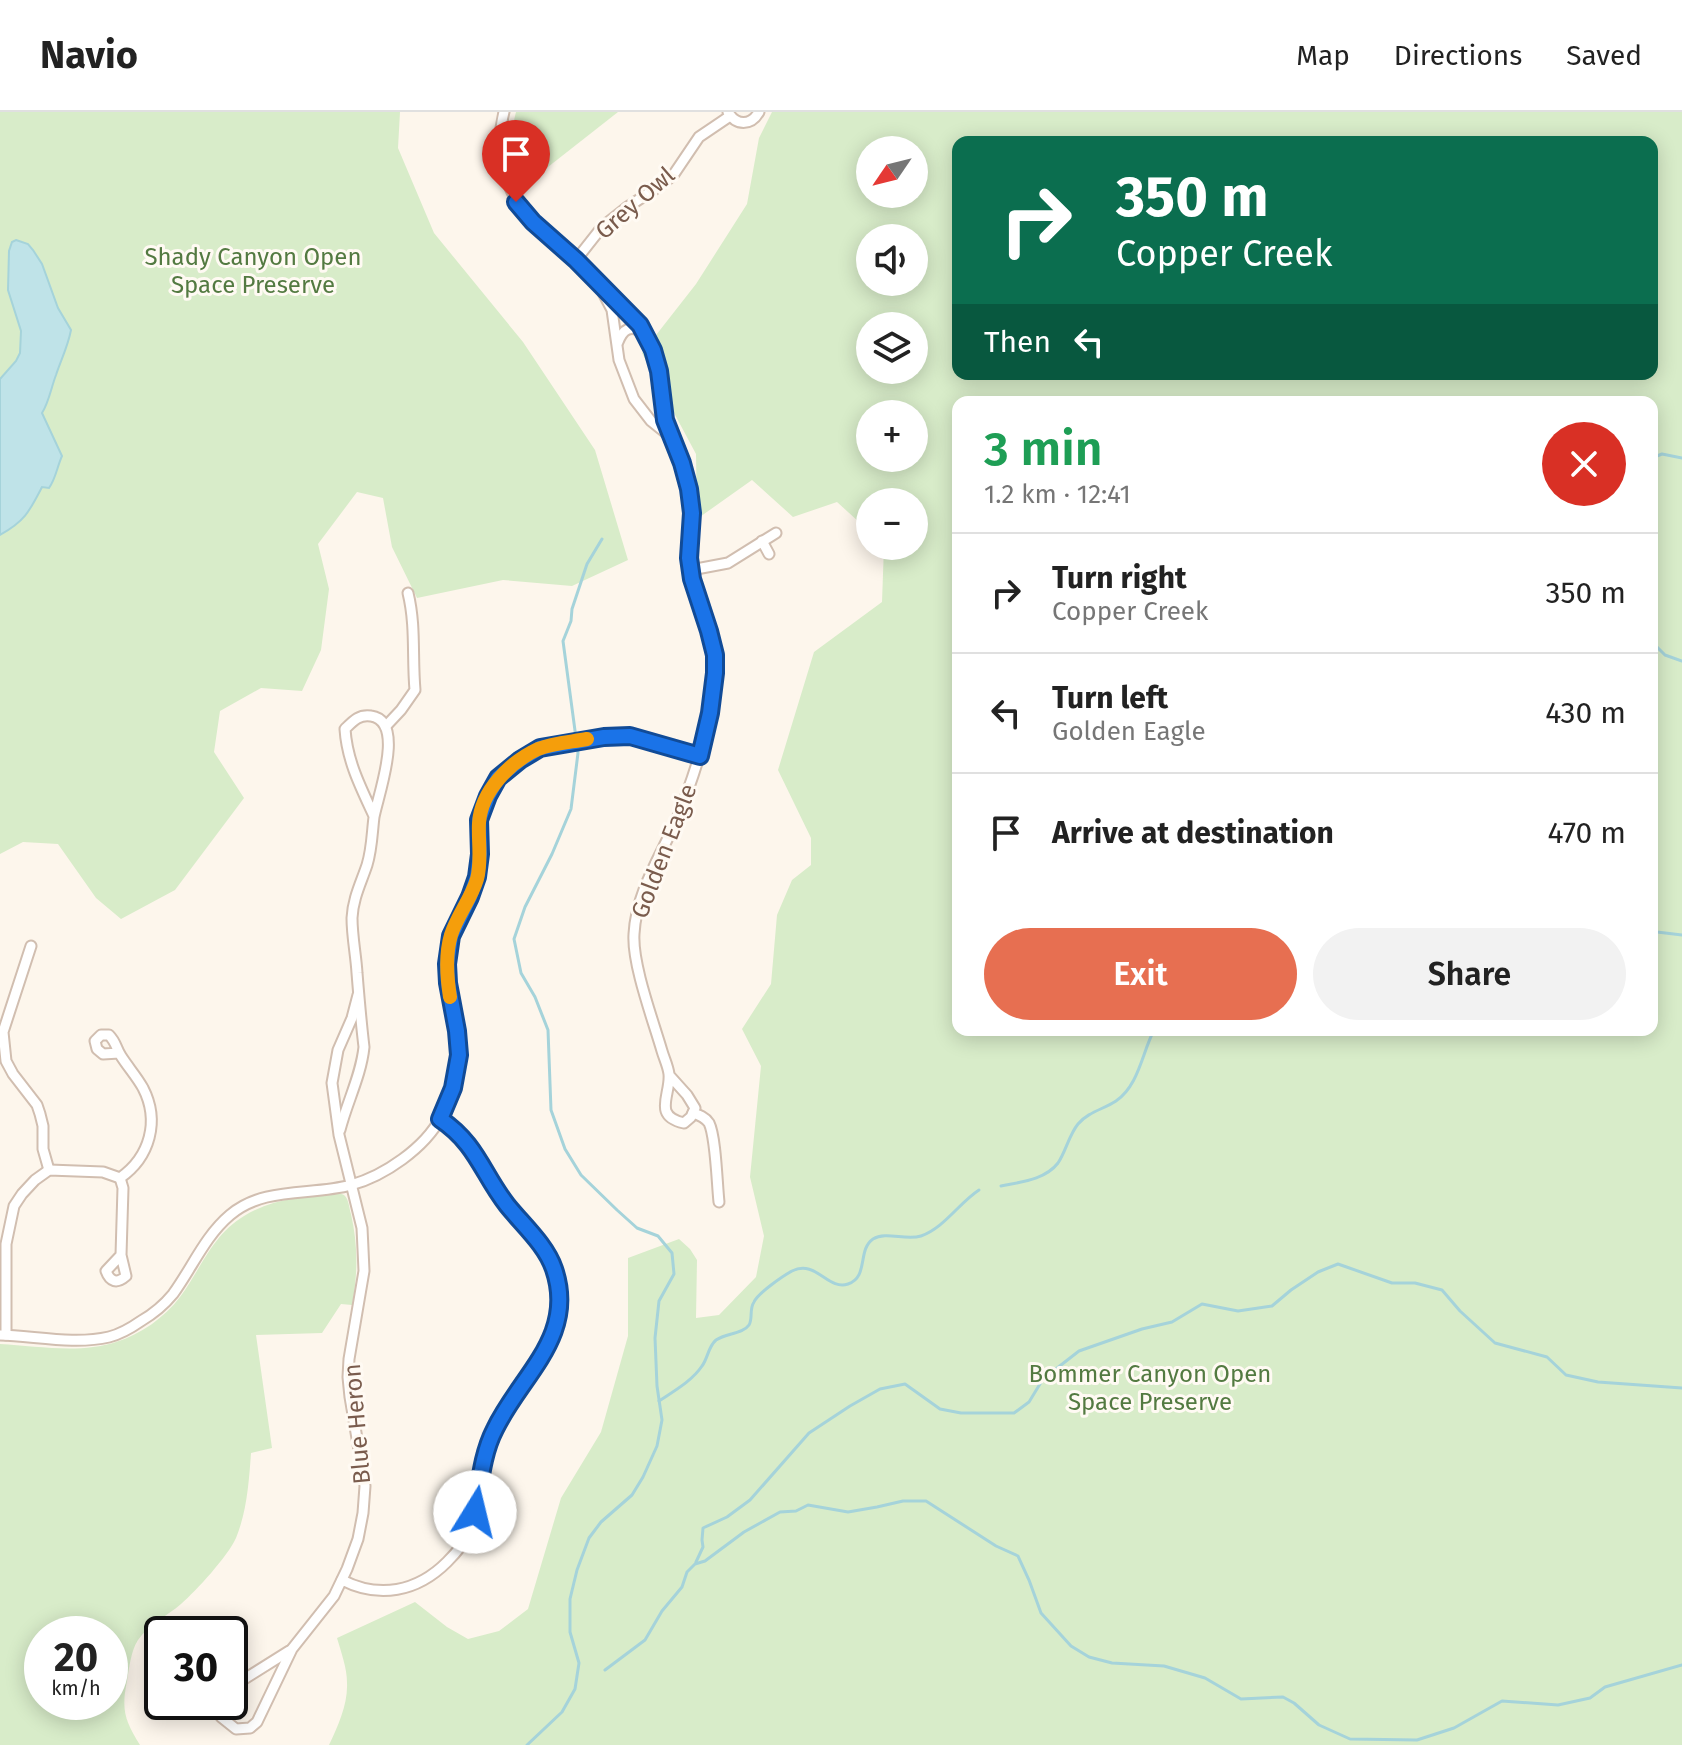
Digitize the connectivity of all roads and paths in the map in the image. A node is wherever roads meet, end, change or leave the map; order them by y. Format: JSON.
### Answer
{"nodes":[{"id":1,"x":504,"y":112,"type":"edge"},
{"id":2,"x":759,"y":112,"type":"edge"},
{"id":3,"x":729,"y":114,"type":"edge"},
{"id":4,"x":576,"y":260,"type":"junction"},
{"id":5,"x":598,"y":282,"type":"junction"},
{"id":6,"x":645,"y":332,"type":"junction"},
{"id":7,"x":617,"y":345,"type":"junction"},
{"id":8,"x":674,"y":439,"type":"junction"},
{"id":9,"x":776,"y":533,"type":"dead end"},
{"id":10,"x":762,"y":541,"type":"junction"},
{"id":11,"x":769,"y":554,"type":"dead end"},
{"id":12,"x":691,"y":570,"type":"junction"},
{"id":13,"x":408,"y":593,"type":"dead end"},
{"id":14,"x":386,"y":726,"type":"junction"},
{"id":15,"x":700,"y":756,"type":"junction"},
{"id":16,"x":374,"y":816,"type":"junction"},
{"id":17,"x":31,"y":946,"type":"dead end"},
{"id":18,"x":358,"y":995,"type":"junction"},
{"id":19,"x":119,"y":1053,"type":"dead end"},
{"id":20,"x":669,"y":1075,"type":"junction"},
{"id":21,"x":693,"y":1113,"type":"junction"},
{"id":22,"x":440,"y":1119,"type":"junction"},
{"id":23,"x":339,"y":1135,"type":"junction"},
{"id":24,"x":49,"y":1170,"type":"junction"},
{"id":25,"x":120,"y":1178,"type":"junction"},
{"id":26,"x":351,"y":1185,"type":"junction"},
{"id":27,"x":719,"y":1202,"type":"dead end"},
{"id":28,"x":121,"y":1255,"type":"dead end"},
{"id":29,"x":3,"y":1335,"type":"edge"},
{"id":30,"x":342,"y":1580,"type":"junction"},
{"id":31,"x":292,"y":1649,"type":"junction"},
{"id":32,"x":248,"y":1677,"type":"edge"},
{"id":33,"x":224,"y":1720,"type":"edge"}],
"edges":[{"from":1,"to":4,"type":"street","name":"Golden Eagle"},
{"from":2,"to":3,"type":"street","name":"Grey Owl"},
{"from":3,"to":4,"type":"street","name":"Grey Owl"},
{"from":4,"to":5,"type":"street","name":"Golden Eagle"},
{"from":5,"to":6,"type":"street","name":"Golden Eagle"},
{"from":5,"to":7,"type":"street","name":"Golden Eagle"},
{"from":6,"to":7,"type":"street"},
{"from":6,"to":8,"type":"street","name":"Golden Eagle"},
{"from":7,"to":8,"type":"street","name":"Golden Eagle"},
{"from":8,"to":12,"type":"street","name":"Golden Eagle"},
{"from":9,"to":10,"type":"street"},
{"from":10,"to":11,"type":"street"},
{"from":10,"to":12,"type":"street"},
{"from":12,"to":15,"type":"street","name":"Golden Eagle"},
{"from":13,"to":14,"type":"street"},
{"from":14,"to":16,"type":"street","name":"Blue Heron"},
{"from":14,"to":16,"type":"street"},
{"from":15,"to":20,"type":"street","name":"Golden Eagle"},
{"from":15,"to":22,"type":"street"},
{"from":16,"to":18,"type":"street","name":"Blue Heron"},
{"from":17,"to":24,"type":"street"},
{"from":18,"to":23,"type":"street","name":"Blue Heron"},
{"from":18,"to":23,"type":"street","name":"Blue Heron"},
{"from":19,"to":25,"type":"street"},
{"from":20,"to":21,"type":"street","name":"Golden Eagle"},
{"from":20,"to":21,"type":"street","name":"Golden Eagle"},
{"from":21,"to":27,"type":"street"},
{"from":22,"to":26,"type":"street"},
{"from":22,"to":30,"type":"street"},
{"from":23,"to":26,"type":"street","name":"Blue Heron"},
{"from":24,"to":25,"type":"street"},
{"from":24,"to":29,"type":"street"},
{"from":25,"to":28,"type":"street"},
{"from":26,"to":29,"type":"street"},
{"from":26,"to":30,"type":"street","name":"Blue Heron"},
{"from":30,"to":31,"type":"street","name":"Blue Heron"},
{"from":31,"to":32,"type":"street","name":"Blue Heron"},
{"from":31,"to":33,"type":"street","name":"Blue Heron"}]}
